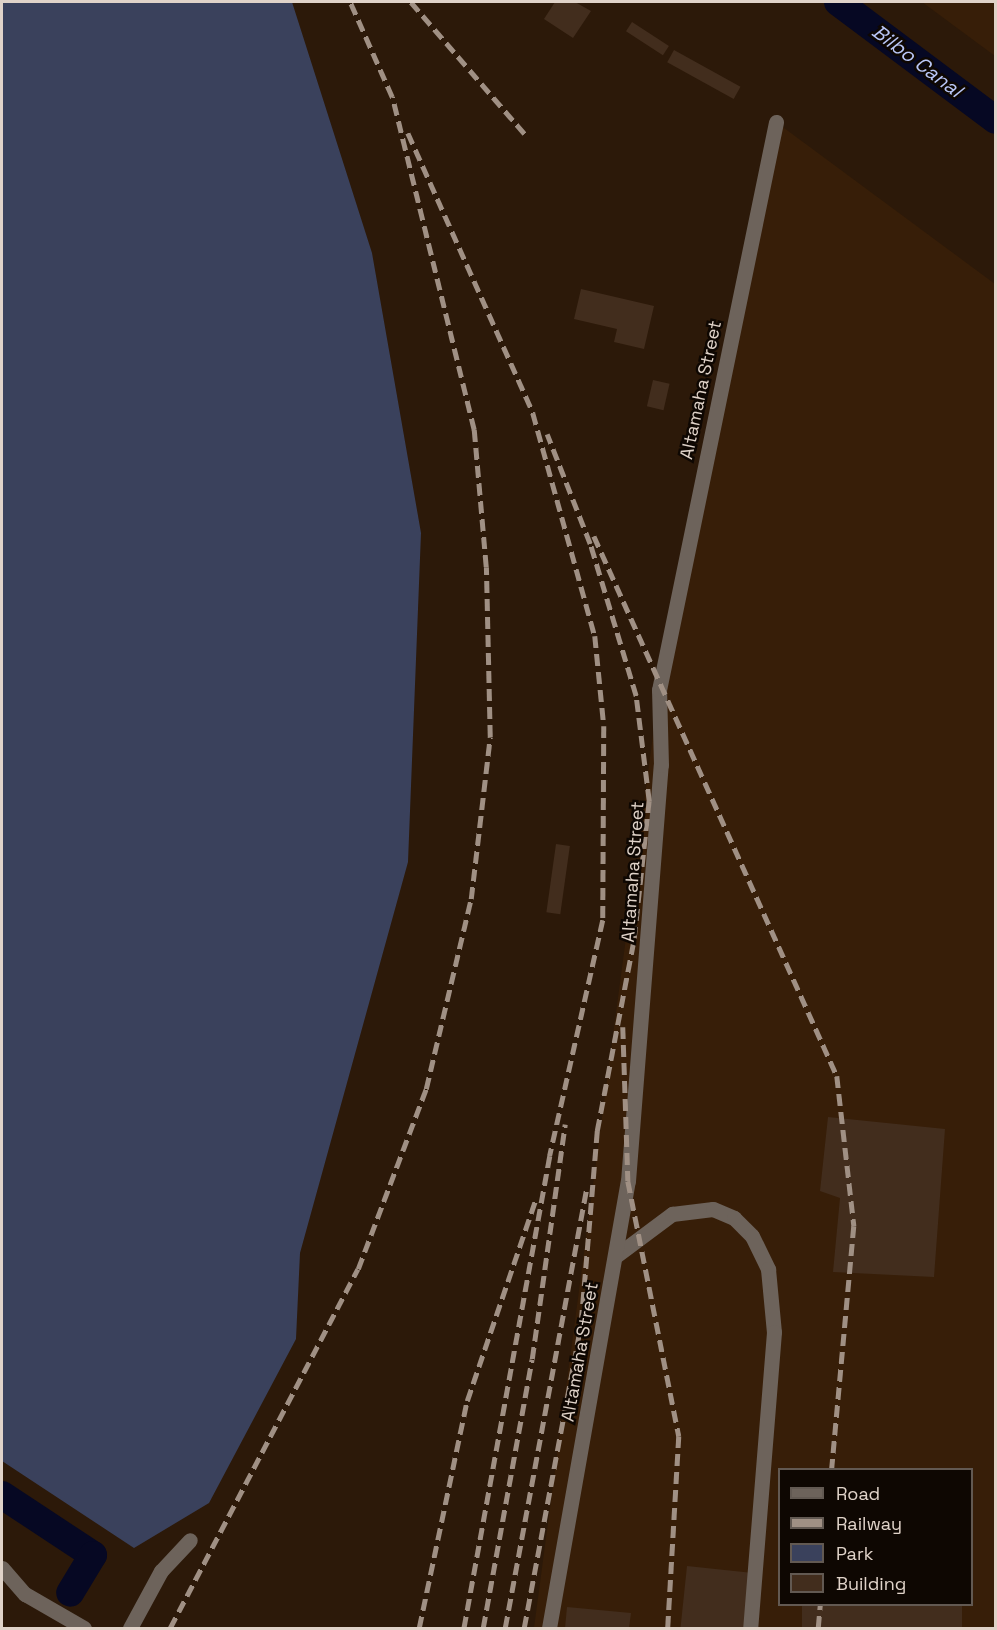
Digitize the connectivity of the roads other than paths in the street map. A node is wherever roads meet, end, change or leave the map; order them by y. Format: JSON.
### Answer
{"nodes":[{"id":1,"x":776,"y":122,"type":"dead end"},
{"id":2,"x":617,"y":1254,"type":"junction"},
{"id":3,"x":190,"y":1540,"type":"dead end"},
{"id":4,"x":2,"y":1568,"type":"edge"},
{"id":5,"x":84,"y":1629,"type":"edge"},
{"id":6,"x":130,"y":1629,"type":"edge"},
{"id":7,"x":549,"y":1629,"type":"edge"},
{"id":8,"x":750,"y":1629,"type":"edge"}],
"edges":[{"from":1,"to":2,"type":"street","name":"Altamaha Street"},
{"from":2,"to":7,"type":"street","name":"Altamaha Street"},
{"from":2,"to":8,"type":"street"},
{"from":3,"to":6,"type":"street"},
{"from":4,"to":5,"type":"street"}]}
